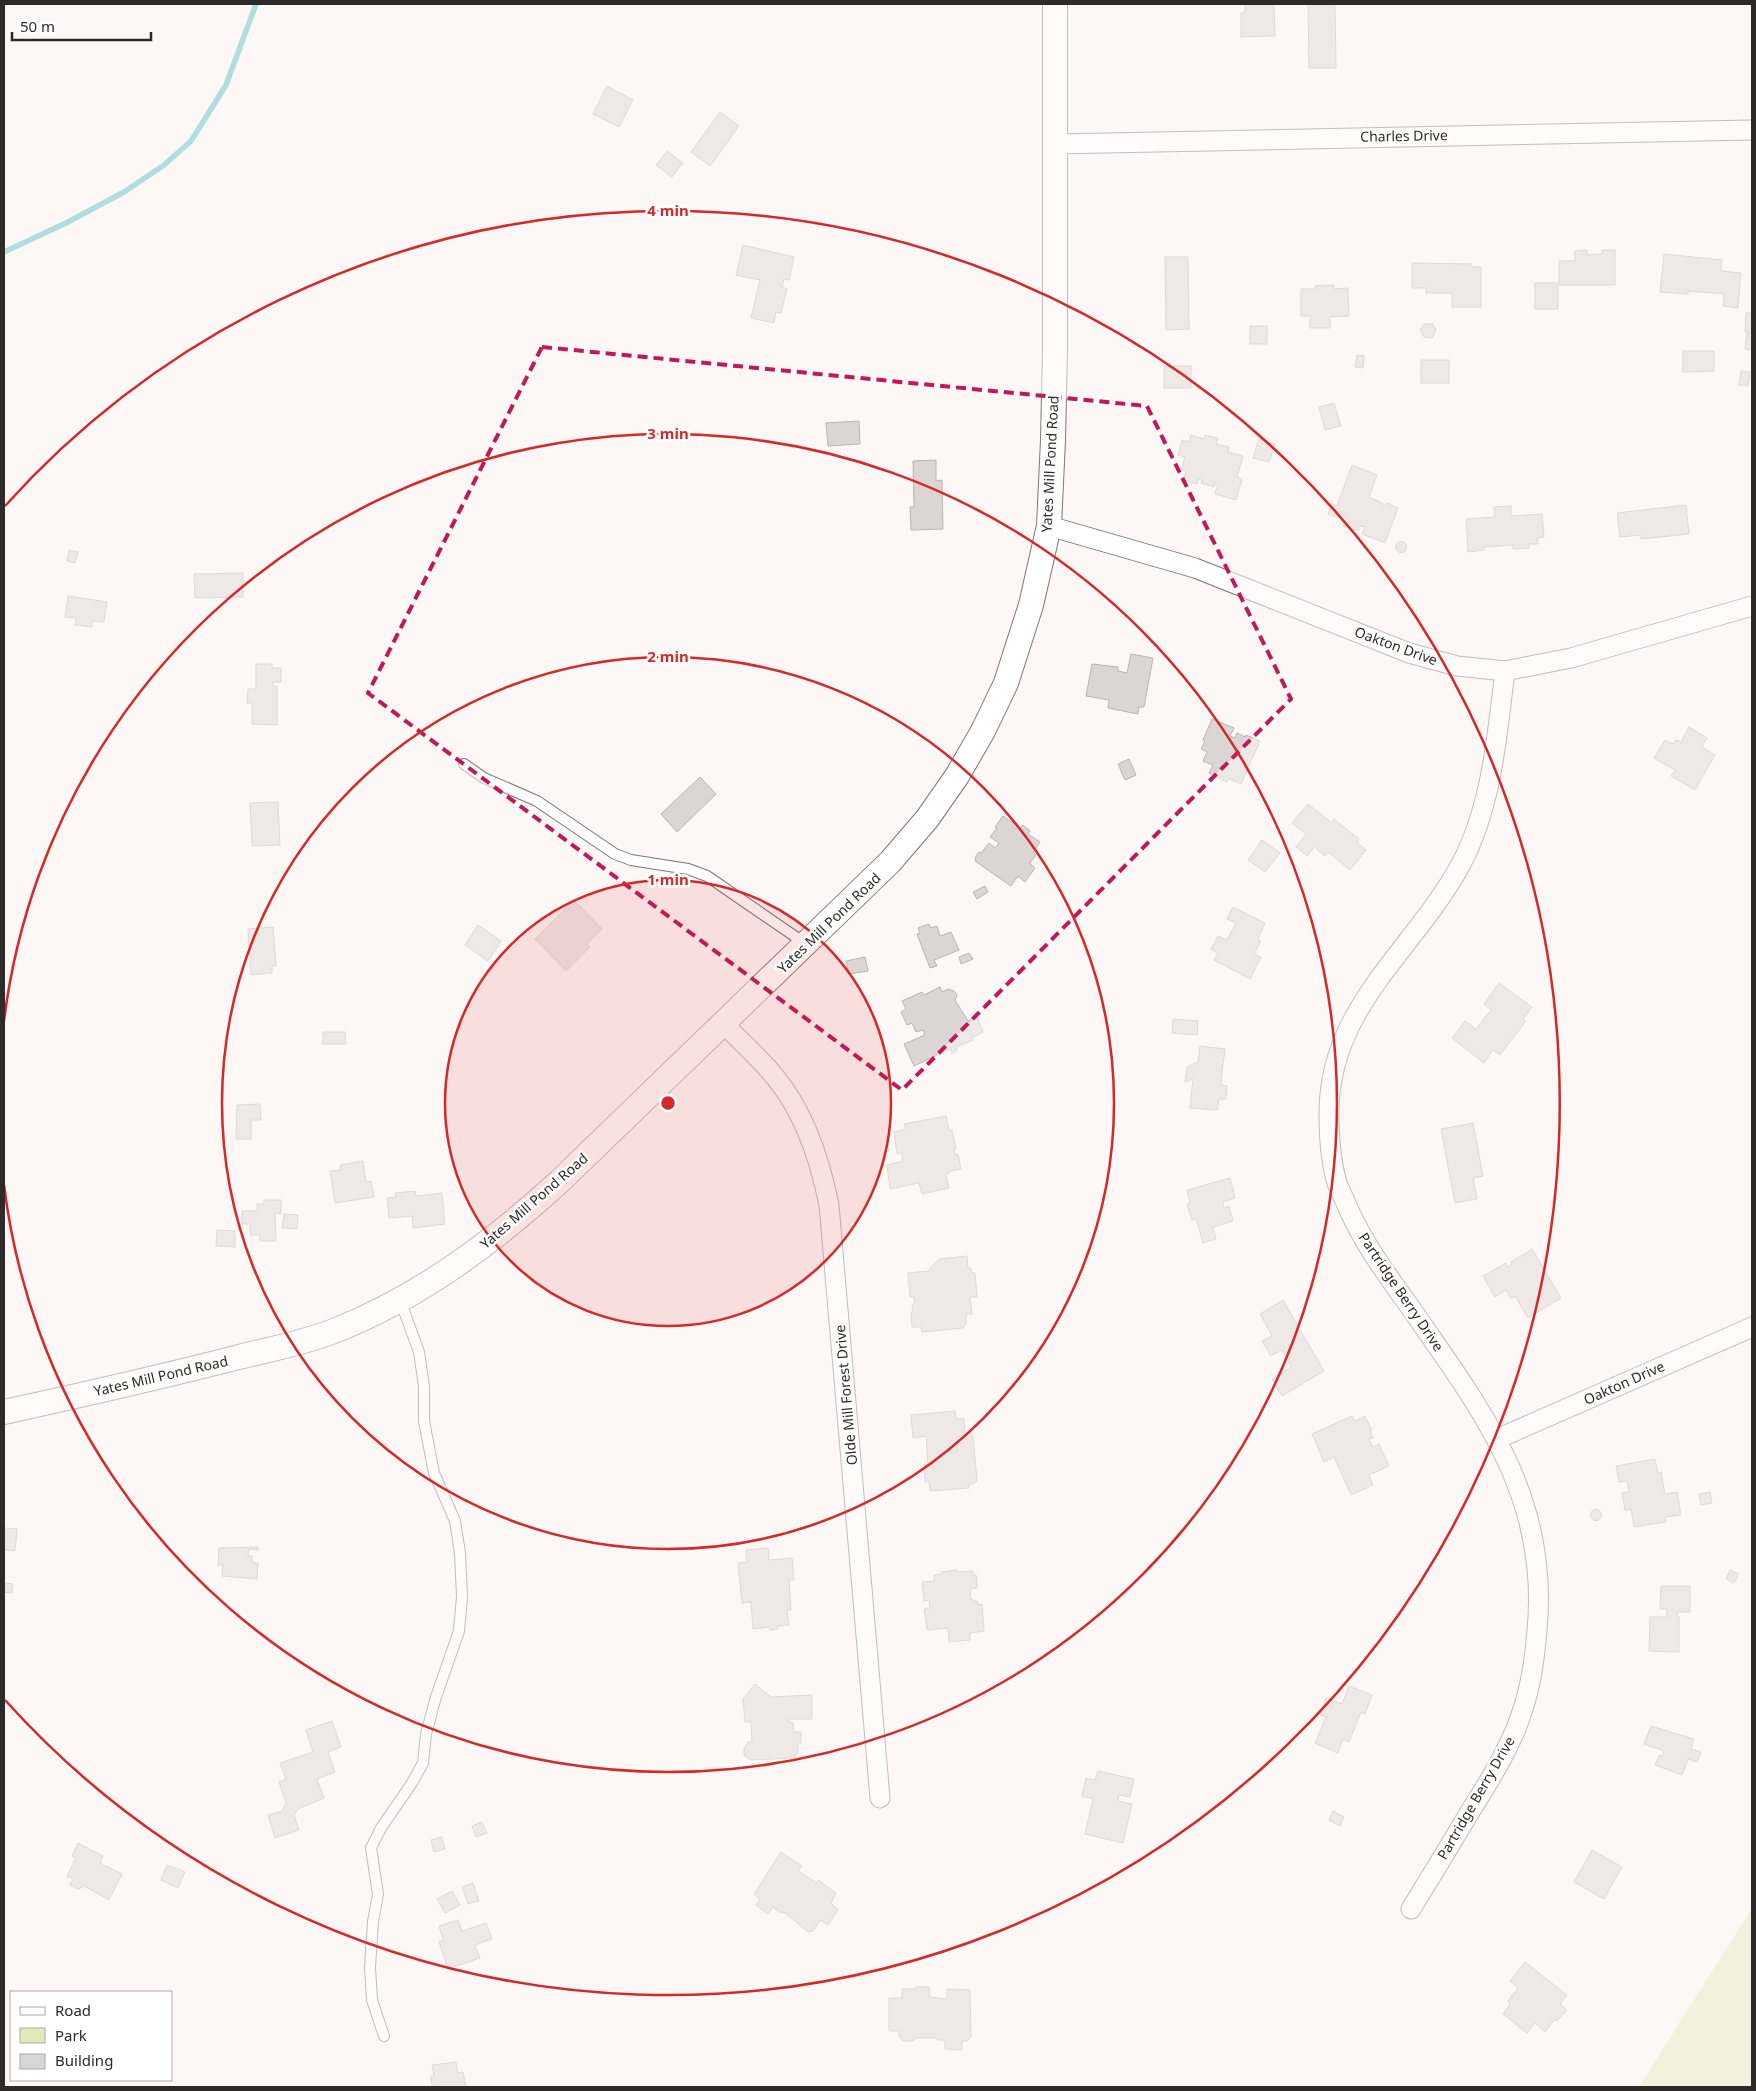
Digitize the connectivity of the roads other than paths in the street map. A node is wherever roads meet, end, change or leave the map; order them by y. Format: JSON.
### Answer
{"nodes":[{"id":1,"x":1055,"y":4,"type":"edge"},
{"id":2,"x":1752,"y":130,"type":"edge"},
{"id":3,"x":1055,"y":144,"type":"junction"},
{"id":4,"x":1049,"y":526,"type":"junction"},
{"id":5,"x":1752,"y":606,"type":"edge"},
{"id":6,"x":1505,"y":671,"type":"junction"},
{"id":7,"x":464,"y":764,"type":"dead end"},
{"id":8,"x":807,"y":944,"type":"junction"},
{"id":9,"x":724,"y":1024,"type":"junction"},
{"id":10,"x":400,"y":1300,"type":"junction"},
{"id":11,"x":1752,"y":1327,"type":"edge"},
{"id":12,"x":4,"y":1412,"type":"edge"},
{"id":13,"x":1496,"y":1439,"type":"junction"},
{"id":14,"x":880,"y":1798,"type":"dead end"},
{"id":15,"x":1410,"y":1909,"type":"dead end"},
{"id":16,"x":384,"y":2036,"type":"dead end"}],
"edges":[{"from":1,"to":3,"type":"street","name":"Yates Mill Pond Road"},
{"from":2,"to":3,"type":"street","name":"Charles Drive"},
{"from":3,"to":4,"type":"street","name":"Yates Mill Pond Road"},
{"from":4,"to":6,"type":"street","name":"Oakton Drive"},
{"from":4,"to":8,"type":"street","name":"Yates Mill Pond Road"},
{"from":5,"to":6,"type":"street","name":"Oakton Drive"},
{"from":6,"to":13,"type":"street","name":"Partridge Berry Drive"},
{"from":7,"to":8,"type":"lane"},
{"from":8,"to":9,"type":"street","name":"Yates Mill Pond Road"},
{"from":9,"to":10,"type":"street","name":"Yates Mill Pond Road"},
{"from":9,"to":14,"type":"street","name":"Olde Mill Forest Drive"},
{"from":10,"to":12,"type":"street","name":"Yates Mill Pond Road"},
{"from":10,"to":16,"type":"lane"},
{"from":11,"to":13,"type":"street","name":"Oakton Drive"},
{"from":13,"to":15,"type":"street","name":"Partridge Berry Drive"}]}
